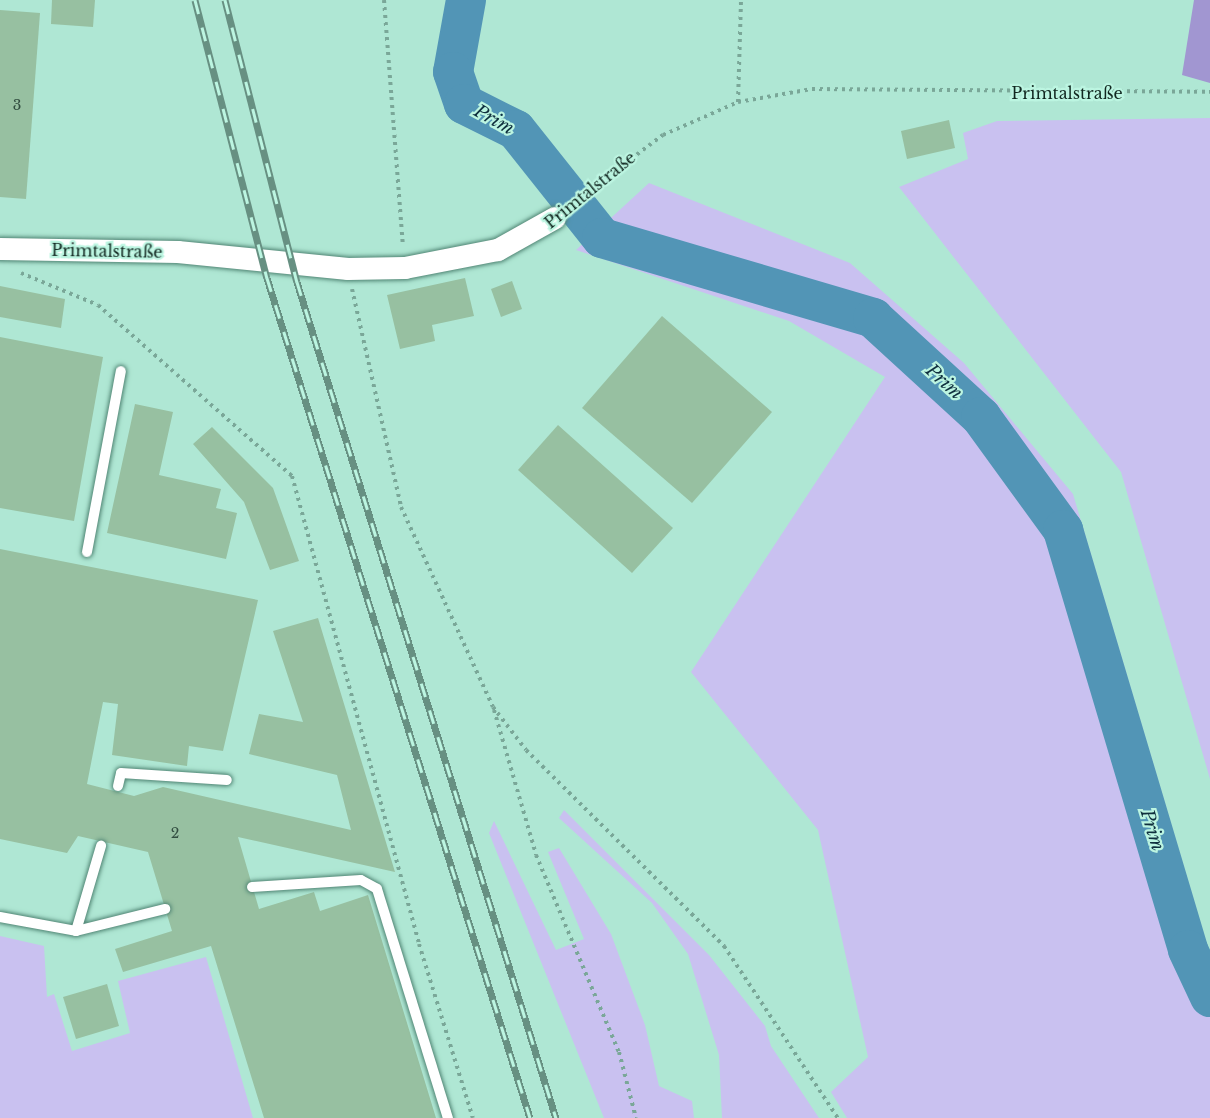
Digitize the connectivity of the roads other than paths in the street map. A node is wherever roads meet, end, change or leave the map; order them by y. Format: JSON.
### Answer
{"nodes":[{"id":1,"x":555,"y":218,"type":"road end"},
{"id":2,"x":0,"y":249,"type":"edge"},
{"id":3,"x":121,"y":371,"type":"dead end"},
{"id":4,"x":87,"y":552,"type":"dead end"},
{"id":5,"x":227,"y":780,"type":"dead end"},
{"id":6,"x":118,"y":786,"type":"dead end"},
{"id":7,"x":100,"y":846,"type":"dead end"},
{"id":8,"x":252,"y":887,"type":"dead end"},
{"id":9,"x":165,"y":909,"type":"dead end"},
{"id":10,"x":0,"y":917,"type":"edge"},
{"id":11,"x":76,"y":931,"type":"junction"},
{"id":12,"x":448,"y":1118,"type":"edge"}],
"edges":[{"from":1,"to":2,"type":"street","name":"Primtalstraße"},
{"from":3,"to":4,"type":"lane"},
{"from":5,"to":6,"type":"lane"},
{"from":7,"to":11,"type":"lane"},
{"from":8,"to":12,"type":"lane"},
{"from":9,"to":11,"type":"lane"},
{"from":10,"to":11,"type":"lane"}]}
